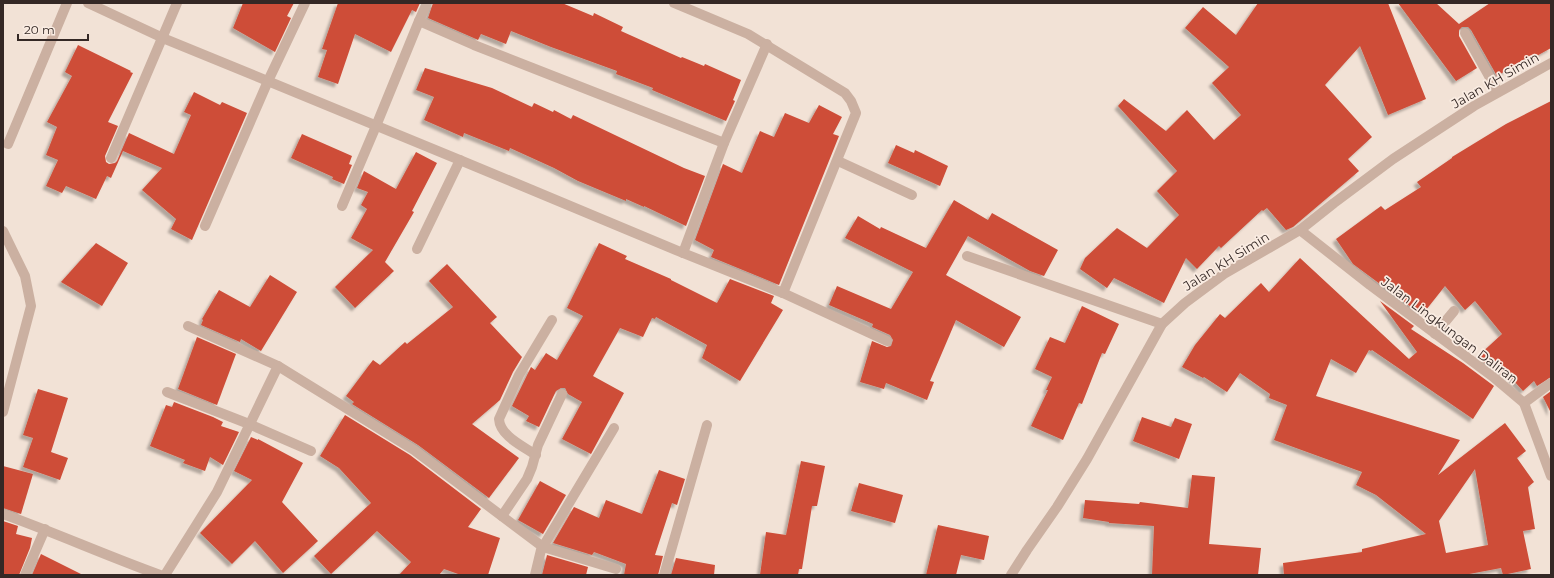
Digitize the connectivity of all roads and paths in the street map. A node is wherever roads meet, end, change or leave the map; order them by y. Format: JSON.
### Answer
{"nodes":[{"id":1,"x":66,"y":3,"type":"edge"},
{"id":2,"x":88,"y":3,"type":"edge"},
{"id":3,"x":177,"y":3,"type":"edge"},
{"id":4,"x":305,"y":3,"type":"edge"},
{"id":5,"x":427,"y":3,"type":"edge"},
{"id":6,"x":674,"y":3,"type":"edge"},
{"id":7,"x":419,"y":20,"type":"junction"},
{"id":8,"x":1465,"y":33,"type":"dead end"},
{"id":9,"x":163,"y":38,"type":"junction"},
{"id":10,"x":766,"y":44,"type":"junction"},
{"id":11,"x":1551,"y":63,"type":"edge"},
{"id":12,"x":268,"y":81,"type":"junction"},
{"id":13,"x":1498,"y":92,"type":"junction"},
{"id":14,"x":376,"y":126,"type":"junction"},
{"id":15,"x":724,"y":142,"type":"junction"},
{"id":16,"x":8,"y":144,"type":"dead end"},
{"id":17,"x":111,"y":158,"type":"dead end"},
{"id":18,"x":460,"y":160,"type":"junction"},
{"id":19,"x":838,"y":161,"type":"junction"},
{"id":20,"x":912,"y":194,"type":"dead end"},
{"id":21,"x":342,"y":206,"type":"dead end"},
{"id":22,"x":205,"y":226,"type":"dead end"},
{"id":23,"x":1300,"y":230,"type":"junction"},
{"id":24,"x":3,"y":231,"type":"edge"},
{"id":25,"x":417,"y":249,"type":"dead end"},
{"id":26,"x":683,"y":253,"type":"junction"},
{"id":27,"x":967,"y":256,"type":"dead end"},
{"id":28,"x":783,"y":293,"type":"junction"},
{"id":29,"x":1454,"y":311,"type":"dead end"},
{"id":30,"x":552,"y":320,"type":"dead end"},
{"id":31,"x":1162,"y":324,"type":"junction"},
{"id":32,"x":188,"y":326,"type":"dead end"},
{"id":33,"x":1435,"y":334,"type":"junction"},
{"id":34,"x":887,"y":341,"type":"dead end"},
{"id":35,"x":278,"y":366,"type":"junction"},
{"id":36,"x":1551,"y":383,"type":"edge"},
{"id":37,"x":167,"y":392,"type":"dead end"},
{"id":38,"x":562,"y":394,"type":"dead end"},
{"id":39,"x":1524,"y":403,"type":"junction"},
{"id":40,"x":3,"y":412,"type":"edge"},
{"id":41,"x":249,"y":424,"type":"junction"},
{"id":42,"x":707,"y":425,"type":"dead end"},
{"id":43,"x":614,"y":428,"type":"dead end"},
{"id":44,"x":311,"y":451,"type":"dead end"},
{"id":45,"x":536,"y":455,"type":"junction"},
{"id":46,"x":1551,"y":476,"type":"edge"},
{"id":47,"x":3,"y":514,"type":"edge"},
{"id":48,"x":502,"y":516,"type":"junction"},
{"id":49,"x":45,"y":529,"type":"junction"},
{"id":50,"x":543,"y":547,"type":"junction"},
{"id":51,"x":616,"y":569,"type":"dead end"},
{"id":52,"x":25,"y":575,"type":"edge"},
{"id":53,"x":160,"y":575,"type":"edge"},
{"id":54,"x":165,"y":575,"type":"edge"},
{"id":55,"x":535,"y":575,"type":"edge"},
{"id":56,"x":664,"y":575,"type":"edge"},
{"id":57,"x":1011,"y":575,"type":"edge"}],
"edges":[{"from":1,"to":16,"type":"street"},
{"from":2,"to":9,"type":"street"},
{"from":3,"to":9,"type":"street"},
{"from":4,"to":12,"type":"street"},
{"from":5,"to":7,"type":"street"},
{"from":6,"to":10,"type":"street"},
{"from":7,"to":14,"type":"street"},
{"from":7,"to":15,"type":"street"},
{"from":8,"to":13,"type":"street"},
{"from":9,"to":12,"type":"street"},
{"from":9,"to":17,"type":"street"},
{"from":10,"to":15,"type":"street"},
{"from":10,"to":19,"type":"street"},
{"from":11,"to":13,"type":"street","name":"Jalan KH Simin"},
{"from":12,"to":14,"type":"street"},
{"from":12,"to":22,"type":"street"},
{"from":13,"to":23,"type":"street","name":"Jalan KH Simin"},
{"from":14,"to":18,"type":"street"},
{"from":14,"to":21,"type":"street"},
{"from":15,"to":26,"type":"street"},
{"from":18,"to":25,"type":"street"},
{"from":18,"to":26,"type":"street"},
{"from":19,"to":20,"type":"street"},
{"from":19,"to":28,"type":"street"},
{"from":23,"to":31,"type":"street","name":"Jalan KH Simin"},
{"from":23,"to":33,"type":"street","name":"Jalan Lingkungan Daliran"},
{"from":24,"to":40,"type":"street"},
{"from":26,"to":28,"type":"street"},
{"from":27,"to":31,"type":"street"},
{"from":28,"to":34,"type":"street"},
{"from":29,"to":33,"type":"street"},
{"from":30,"to":45,"type":"street"},
{"from":31,"to":57,"type":"street","name":"Jalan KH Simin"},
{"from":32,"to":35,"type":"street"},
{"from":33,"to":39,"type":"street","name":"Jalan Lingkungan Daliran"},
{"from":35,"to":41,"type":"street"},
{"from":35,"to":48,"type":"street"},
{"from":36,"to":39,"type":"street"},
{"from":37,"to":41,"type":"street"},
{"from":38,"to":45,"type":"street"},
{"from":39,"to":46,"type":"street","name":"Jalan Lingkungan Daliran"},
{"from":41,"to":44,"type":"street"},
{"from":41,"to":54,"type":"street"},
{"from":42,"to":56,"type":"street"},
{"from":43,"to":50,"type":"street"},
{"from":45,"to":48,"type":"street"},
{"from":47,"to":49,"type":"street"},
{"from":48,"to":50,"type":"street"},
{"from":49,"to":52,"type":"street"},
{"from":49,"to":53,"type":"street"},
{"from":50,"to":51,"type":"street"},
{"from":50,"to":55,"type":"street"}]}
